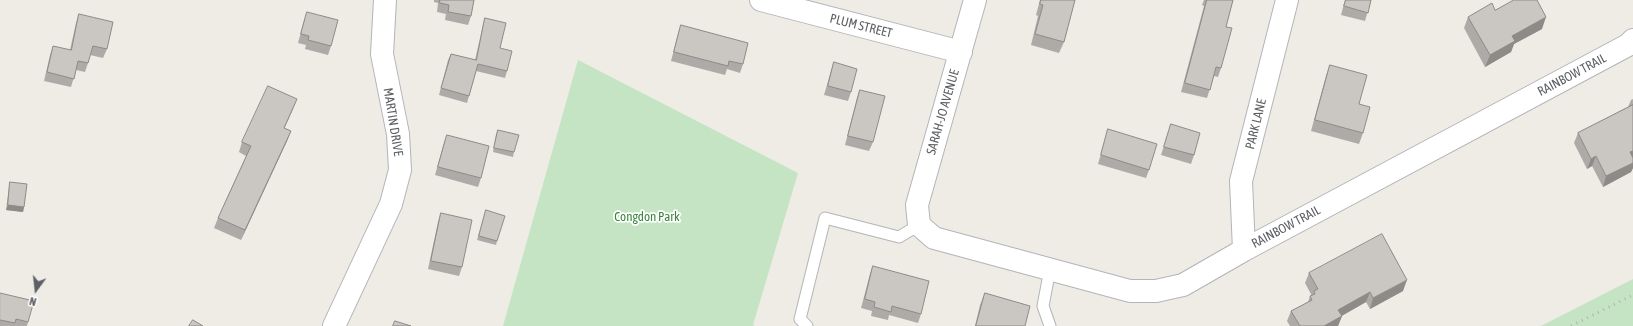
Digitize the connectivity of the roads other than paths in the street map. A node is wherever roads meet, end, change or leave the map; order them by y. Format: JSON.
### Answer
{"nodes":[{"id":1,"x":385,"y":0,"type":"edge"},
{"id":2,"x":761,"y":0,"type":"edge"},
{"id":3,"x":975,"y":0,"type":"edge"},
{"id":4,"x":1287,"y":0,"type":"edge"},
{"id":5,"x":1633,"y":40,"type":"edge"},
{"id":6,"x":961,"y":52,"type":"junction"},
{"id":7,"x":919,"y":225,"type":"junction"},
{"id":8,"x":1244,"y":250,"type":"junction"},
{"id":9,"x":1050,"y":269,"type":"junction"},
{"id":10,"x":334,"y":326,"type":"edge"},
{"id":11,"x":807,"y":326,"type":"edge"},
{"id":12,"x":1050,"y":326,"type":"edge"}],
"edges":[{"from":1,"to":10,"type":"street","name":"MARTIN DRIVE"},
{"from":2,"to":6,"type":"street","name":"PLUM STREET"},
{"from":3,"to":6,"type":"street","name":"SARAH-JO AVENUE"},
{"from":4,"to":8,"type":"street","name":"PARK LANE"},
{"from":5,"to":8,"type":"street","name":"RAINBOW TRAIL"},
{"from":6,"to":7,"type":"street","name":"SARAH-JO AVENUE"},
{"from":7,"to":9,"type":"street","name":"RAINBOW TRAIL"},
{"from":7,"to":11,"type":"lane"},
{"from":8,"to":9,"type":"street","name":"RAINBOW TRAIL"},
{"from":9,"to":12,"type":"lane"}]}
